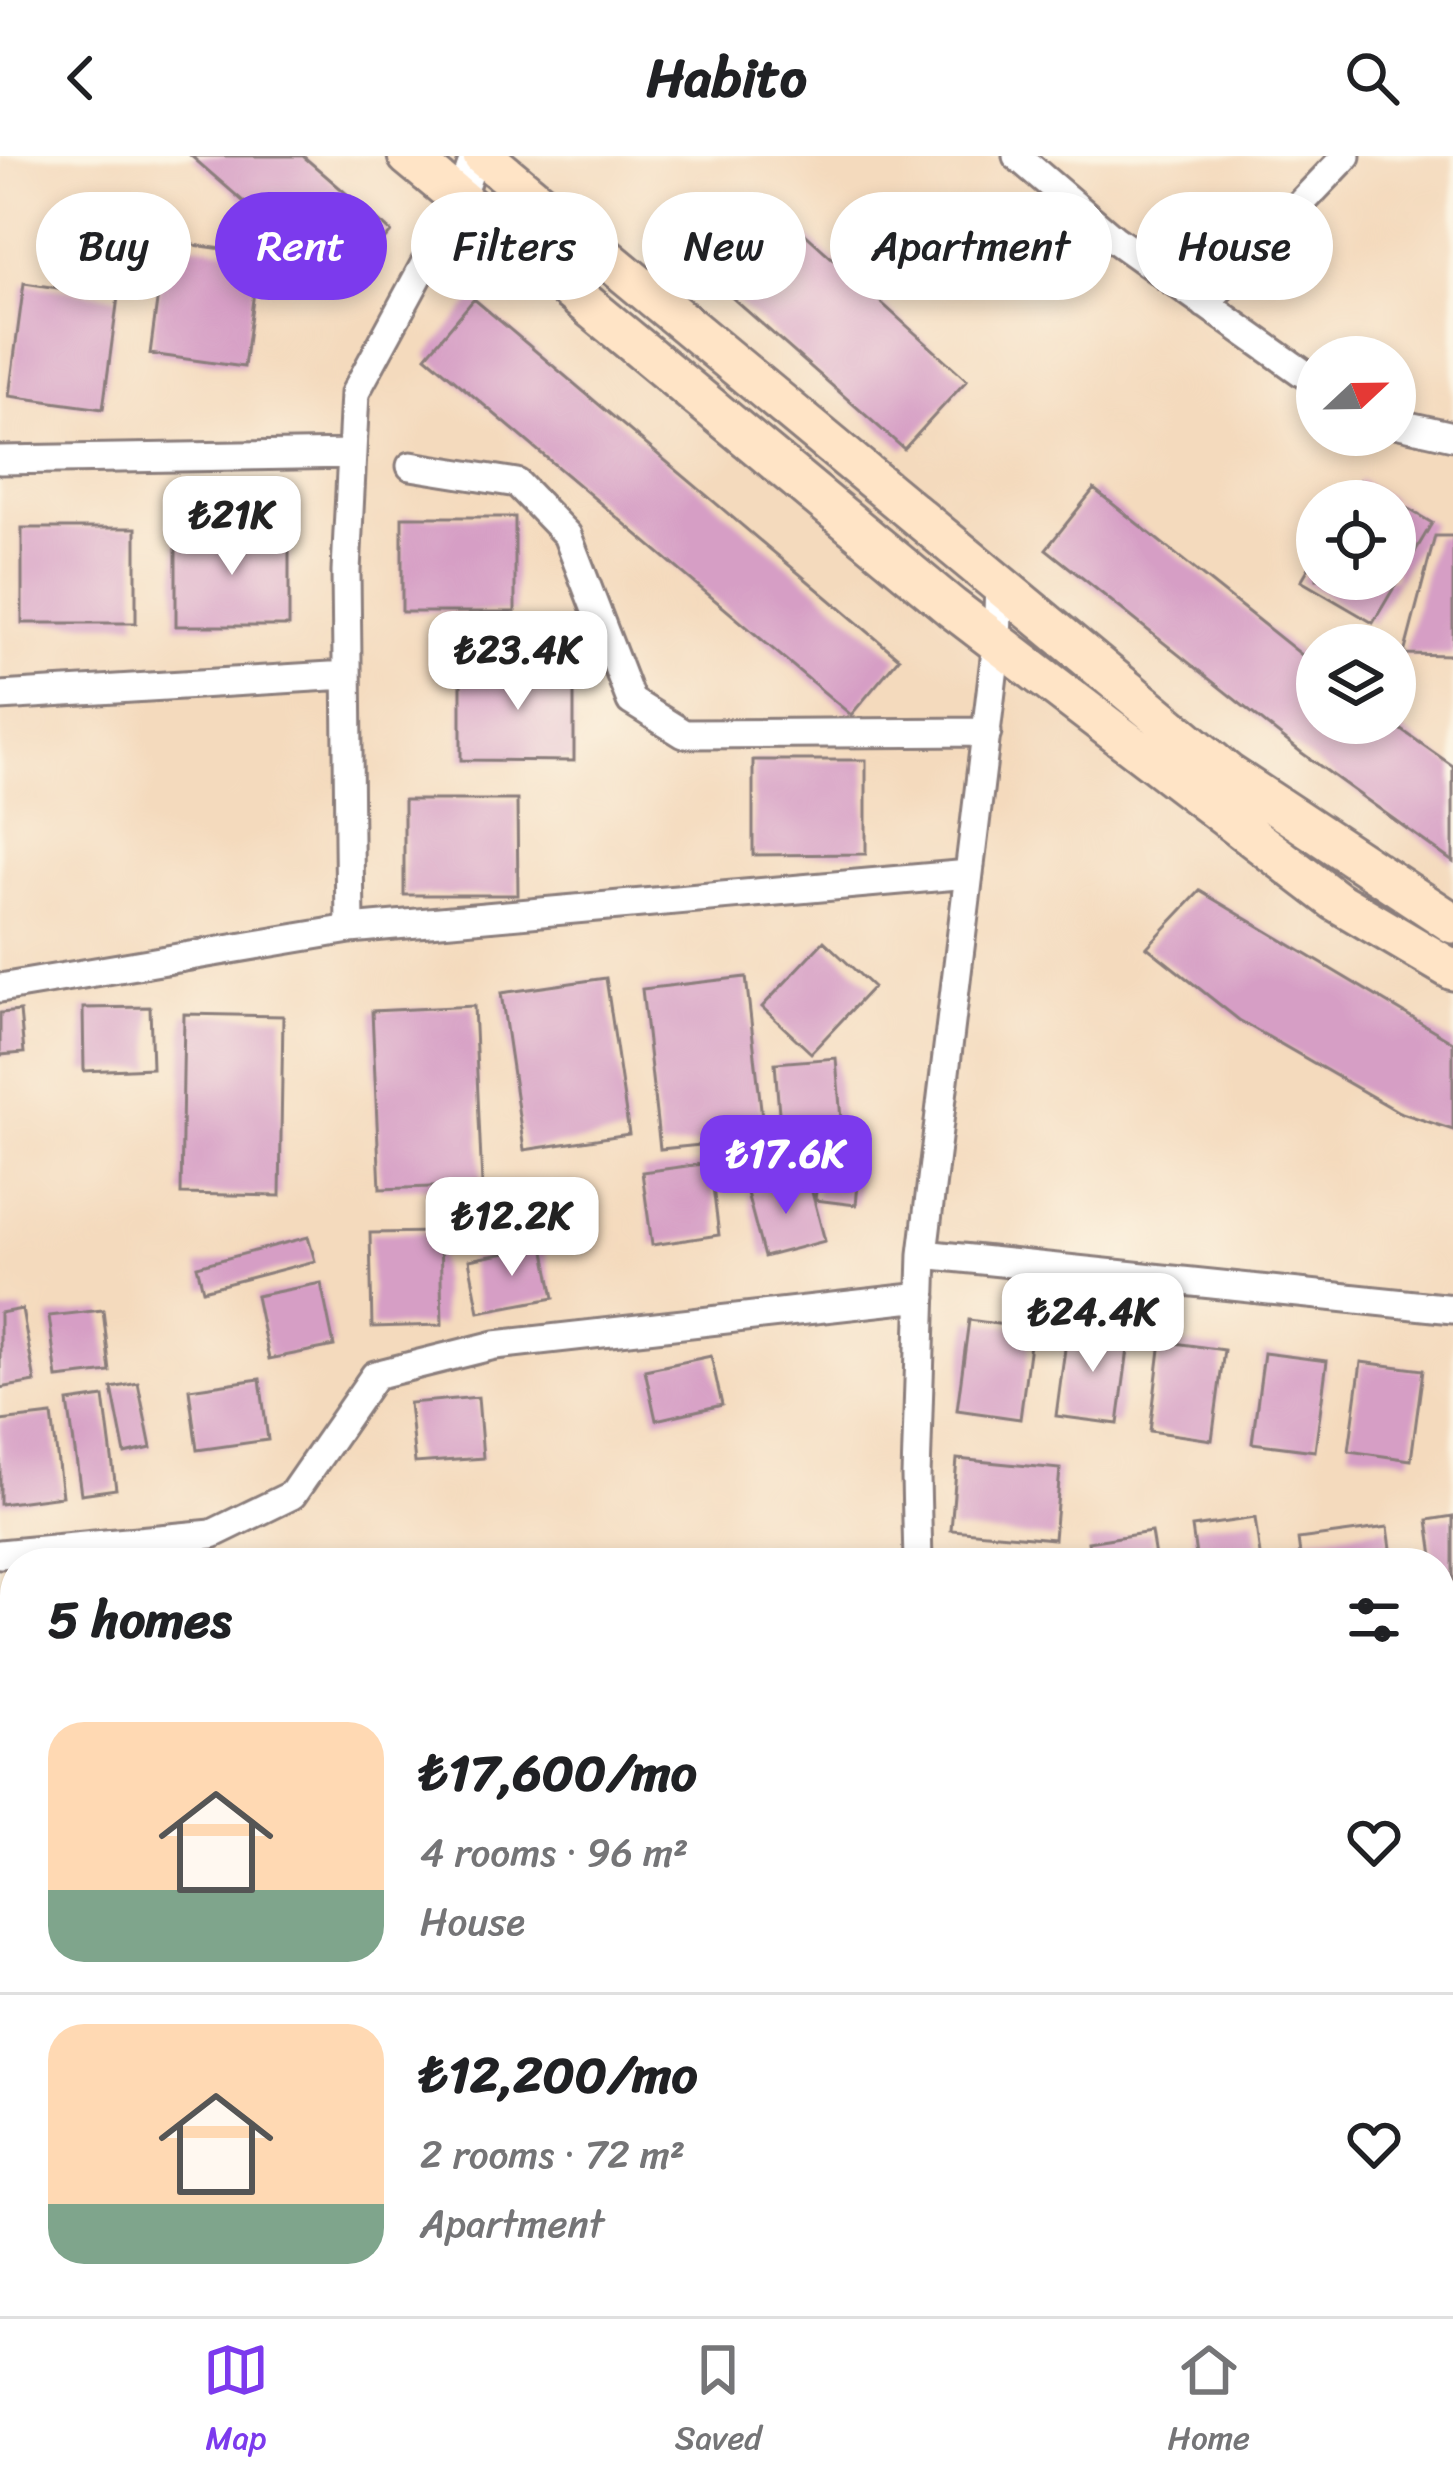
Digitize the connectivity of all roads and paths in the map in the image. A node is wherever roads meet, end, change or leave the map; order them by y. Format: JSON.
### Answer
{"nodes":[{"id":1,"x":408,"y":156,"type":"edge"},
{"id":2,"x":479,"y":156,"type":"edge"},
{"id":3,"x":1017,"y":156,"type":"edge"},
{"id":4,"x":1346,"y":156,"type":"edge"},
{"id":5,"x":452,"y":192,"type":"edge"},
{"id":6,"x":463,"y":192,"type":"edge"},
{"id":7,"x":411,"y":290,"type":"edge"},
{"id":8,"x":583,"y":300,"type":"edge"},
{"id":9,"x":1205,"y":304,"type":"junction"},
{"id":10,"x":1296,"y":368,"type":"edge"},
{"id":11,"x":1416,"y":428,"type":"edge"},
{"id":12,"x":1453,"y":436,"type":"edge"},
{"id":13,"x":352,"y":454,"type":"junction"},
{"id":14,"x":0,"y":460,"type":"edge"},
{"id":15,"x":411,"y":466,"type":"dead end"},
{"id":16,"x":998,"y":584,"type":"junction"},
{"id":17,"x":998,"y":642,"type":"junction"},
{"id":18,"x":347,"y":675,"type":"junction"},
{"id":19,"x":0,"y":696,"type":"edge"},
{"id":20,"x":987,"y":732,"type":"junction"},
{"id":21,"x":969,"y":874,"type":"junction"},
{"id":22,"x":1453,"y":923,"type":"edge"},
{"id":23,"x":350,"y":929,"type":"junction"},
{"id":24,"x":1453,"y":970,"type":"edge"},
{"id":25,"x":0,"y":988,"type":"edge"},
{"id":26,"x":923,"y":1254,"type":"junction"},
{"id":27,"x":922,"y":1297,"type":"junction"},
{"id":28,"x":1453,"y":1309,"type":"edge"},
{"id":29,"x":64,"y":1548,"type":"edge"},
{"id":30,"x":918,"y":1548,"type":"edge"}],
"edges":[{"from":1,"to":5,"type":"main road"},
{"from":2,"to":6,"type":"street"},
{"from":2,"to":16,"type":"main road"},
{"from":3,"to":9,"type":"street"},
{"from":4,"to":9,"type":"street"},
{"from":7,"to":13,"type":"street"},
{"from":8,"to":17,"type":"main road"},
{"from":9,"to":10,"type":"street"},
{"from":11,"to":12,"type":"street"},
{"from":13,"to":14,"type":"street"},
{"from":13,"to":18,"type":"street"},
{"from":15,"to":20,"type":"street"},
{"from":16,"to":17,"type":"street"},
{"from":16,"to":22,"type":"main road"},
{"from":17,"to":20,"type":"street"},
{"from":17,"to":24,"type":"main road"},
{"from":18,"to":19,"type":"street"},
{"from":18,"to":23,"type":"street"},
{"from":20,"to":21,"type":"street"},
{"from":21,"to":23,"type":"street"},
{"from":21,"to":26,"type":"street"},
{"from":23,"to":25,"type":"street"},
{"from":26,"to":27,"type":"street"},
{"from":26,"to":28,"type":"street"},
{"from":27,"to":29,"type":"street"},
{"from":27,"to":30,"type":"street"}]}
